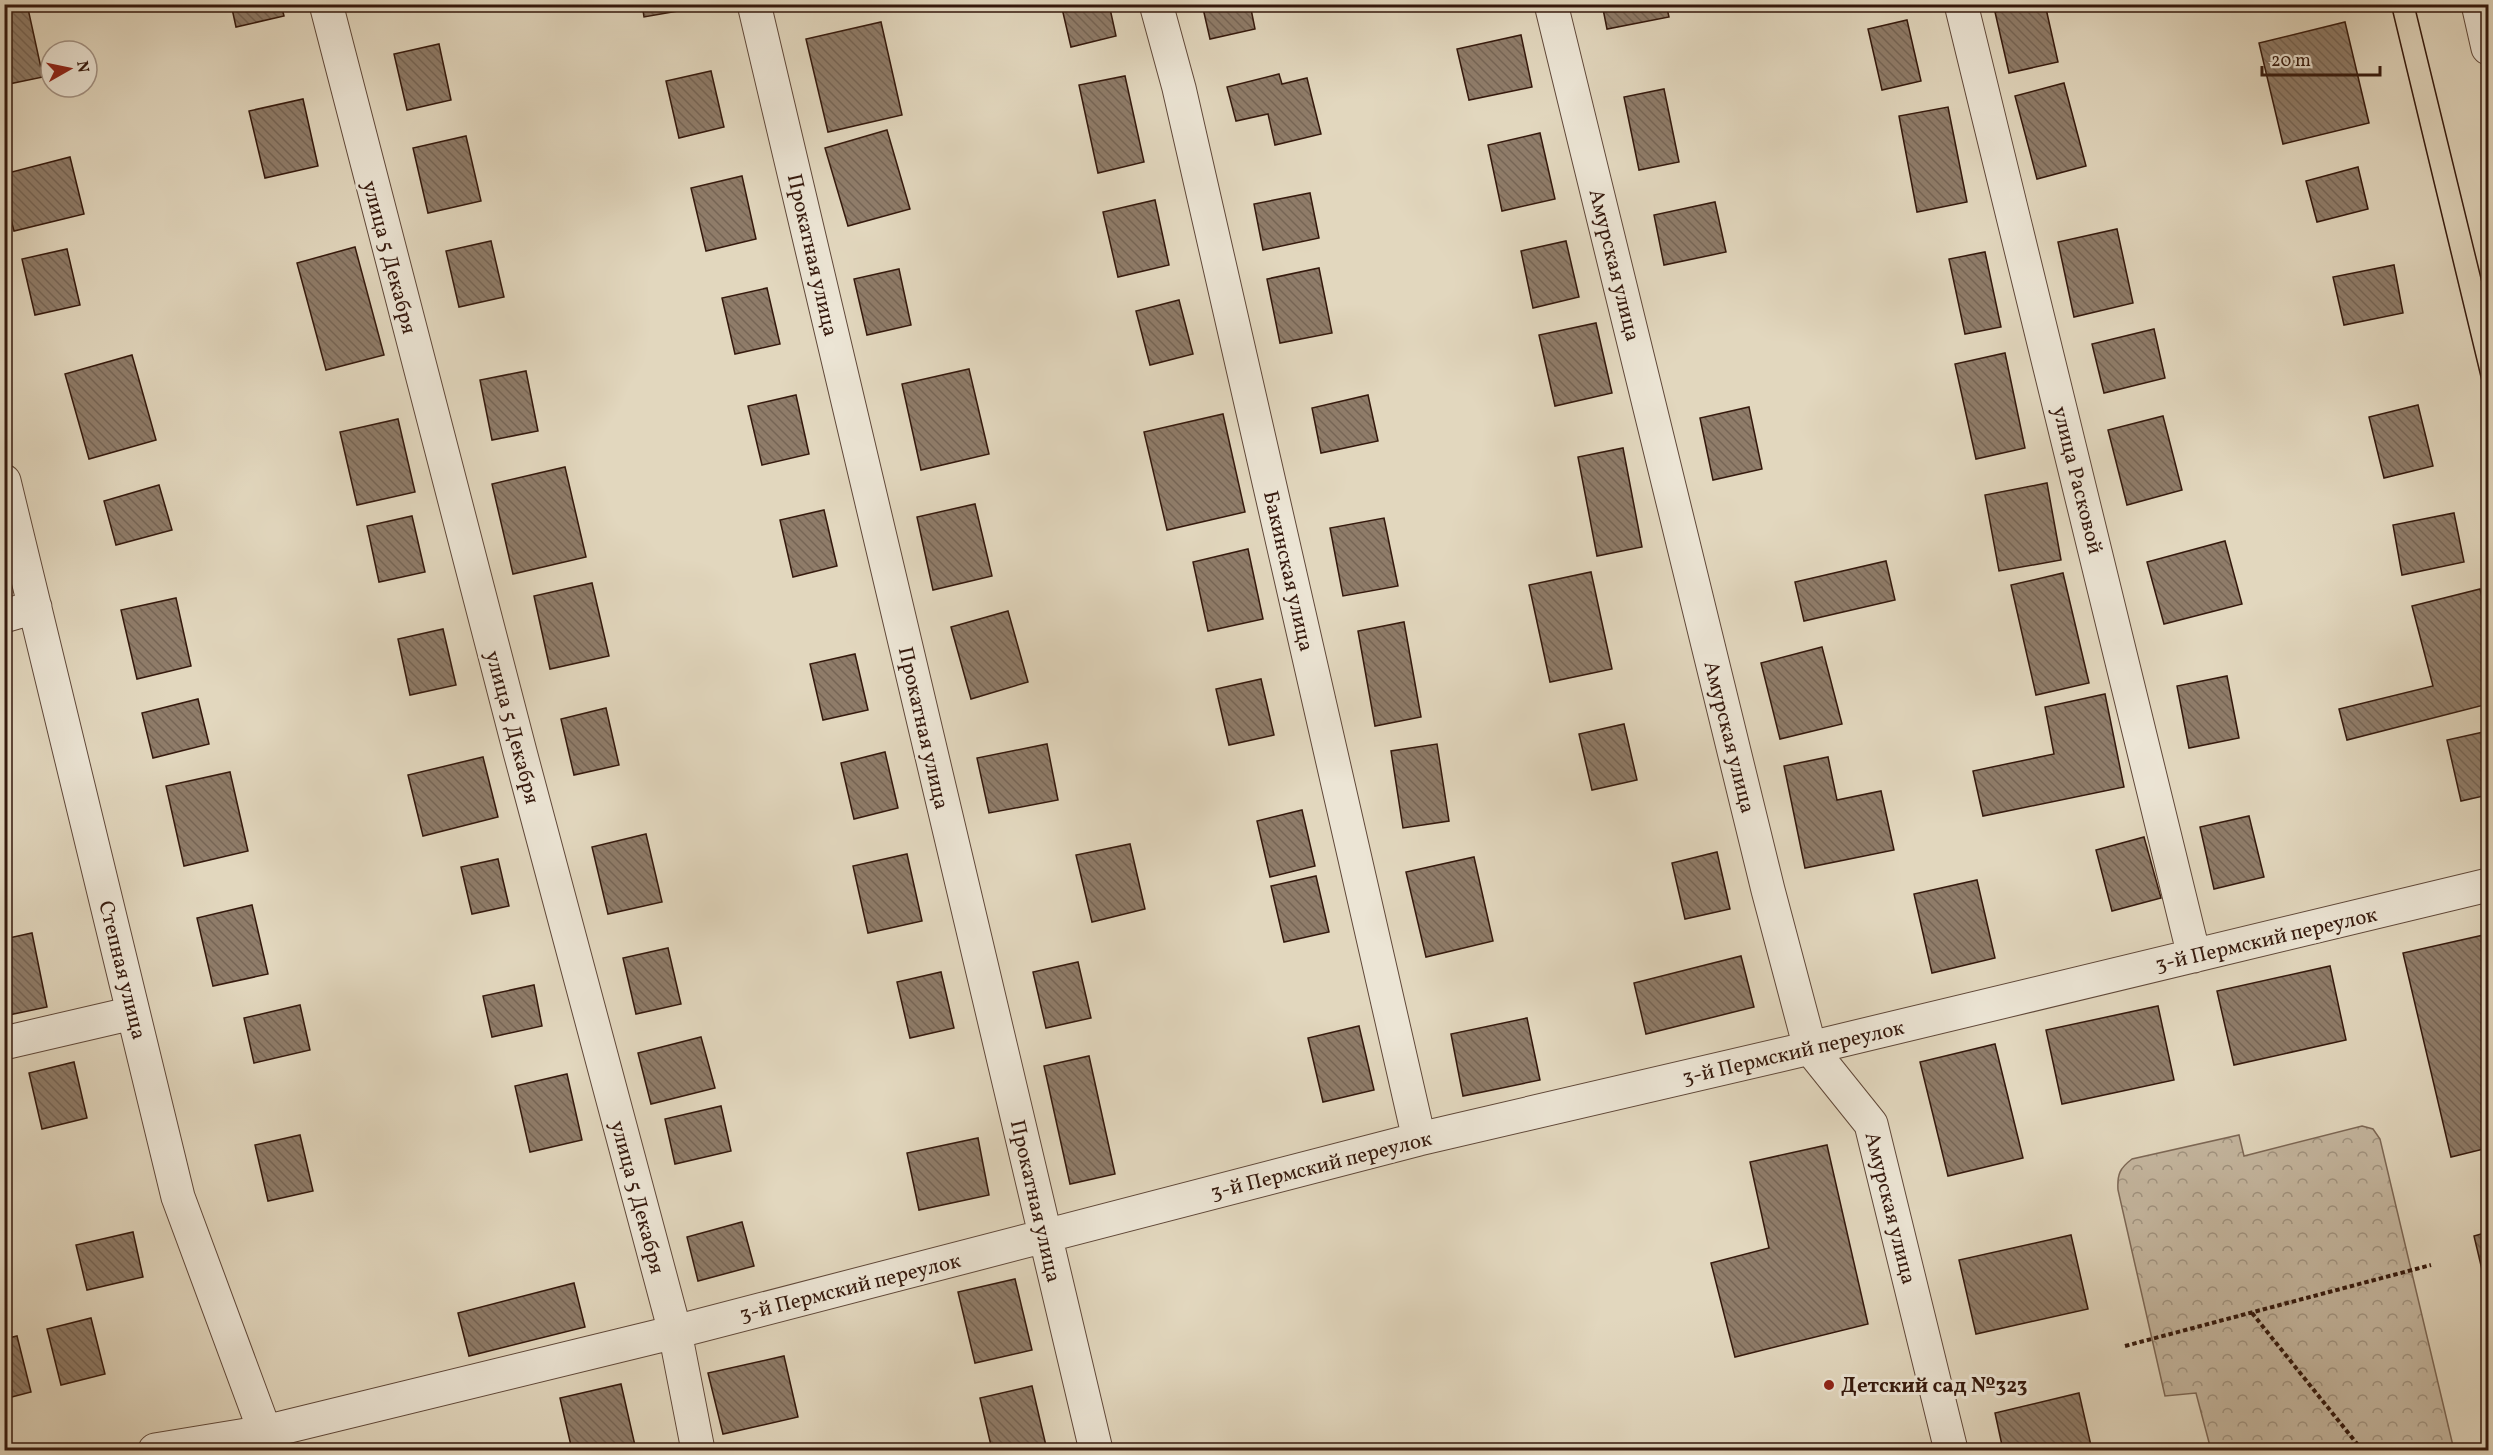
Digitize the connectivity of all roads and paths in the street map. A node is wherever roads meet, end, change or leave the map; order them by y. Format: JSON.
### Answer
{"nodes":[{"id":1,"x":326,"y":4,"type":"edge"},
{"id":2,"x":754,"y":4,"type":"edge"},
{"id":3,"x":1156,"y":4,"type":"edge"},
{"id":4,"x":1551,"y":4,"type":"edge"},
{"id":5,"x":1961,"y":4,"type":"edge"},
{"id":6,"x":2478,"y":4,"type":"edge"},
{"id":7,"x":2488,"y":48,"type":"edge"},
{"id":8,"x":4,"y":481,"type":"edge"},
{"id":9,"x":20,"y":612,"type":"edge"},
{"id":10,"x":2488,"y":885,"type":"edge"},
{"id":11,"x":2194,"y":956,"type":"junction"},
{"id":12,"x":133,"y":1013,"type":"junction"},
{"id":13,"x":4,"y":1043,"type":"edge"},
{"id":14,"x":1810,"y":1048,"type":"junction"},
{"id":15,"x":1419,"y":1139,"type":"junction"},
{"id":16,"x":1044,"y":1237,"type":"junction"},
{"id":17,"x":2431,"y":1265,"type":"dead end"},
{"id":18,"x":2252,"y":1313,"type":"junction"},
{"id":19,"x":675,"y":1332,"type":"junction"},
{"id":20,"x":2125,"y":1346,"type":"dead end"},
{"id":21,"x":268,"y":1441,"type":"edge"},
{"id":22,"x":155,"y":1450,"type":"edge"},
{"id":23,"x":698,"y":1450,"type":"edge"},
{"id":24,"x":1096,"y":1450,"type":"edge"},
{"id":25,"x":1951,"y":1450,"type":"edge"},
{"id":26,"x":2362,"y":1450,"type":"edge"}],
"edges":[{"from":1,"to":19,"type":"street","name":"улица 5 Декабря"},
{"from":2,"to":16,"type":"street","name":"Прокатная улица"},
{"from":3,"to":15,"type":"street","name":"Бакинская улица"},
{"from":4,"to":14,"type":"street","name":"Амурская улица"},
{"from":5,"to":11,"type":"street","name":"улица Расковой"},
{"from":6,"to":7,"type":"street"},
{"from":8,"to":9,"type":"street","name":"Степная улица"},
{"from":9,"to":12,"type":"street","name":"Степная улица"},
{"from":10,"to":11,"type":"street","name":"3-й Пермский переулок"},
{"from":11,"to":14,"type":"street","name":"3-й Пермский переулок"},
{"from":12,"to":13,"type":"street"},
{"from":12,"to":21,"type":"street","name":"Степная улица"},
{"from":14,"to":15,"type":"street","name":"3-й Пермский переулок"},
{"from":14,"to":25,"type":"street","name":"Амурская улица"},
{"from":15,"to":16,"type":"street","name":"3-й Пермский переулок"},
{"from":16,"to":19,"type":"street","name":"3-й Пермский переулок"},
{"from":16,"to":24,"type":"street","name":"Прокатная улица"},
{"from":17,"to":18,"type":"path"},
{"from":18,"to":20,"type":"path"},
{"from":18,"to":26,"type":"path"},
{"from":19,"to":21,"type":"street","name":"3-й Пермский переулок"},
{"from":19,"to":23,"type":"street","name":"улица 5 Декабря"},
{"from":21,"to":22,"type":"street","name":"3-й Пермский переулок"}]}
